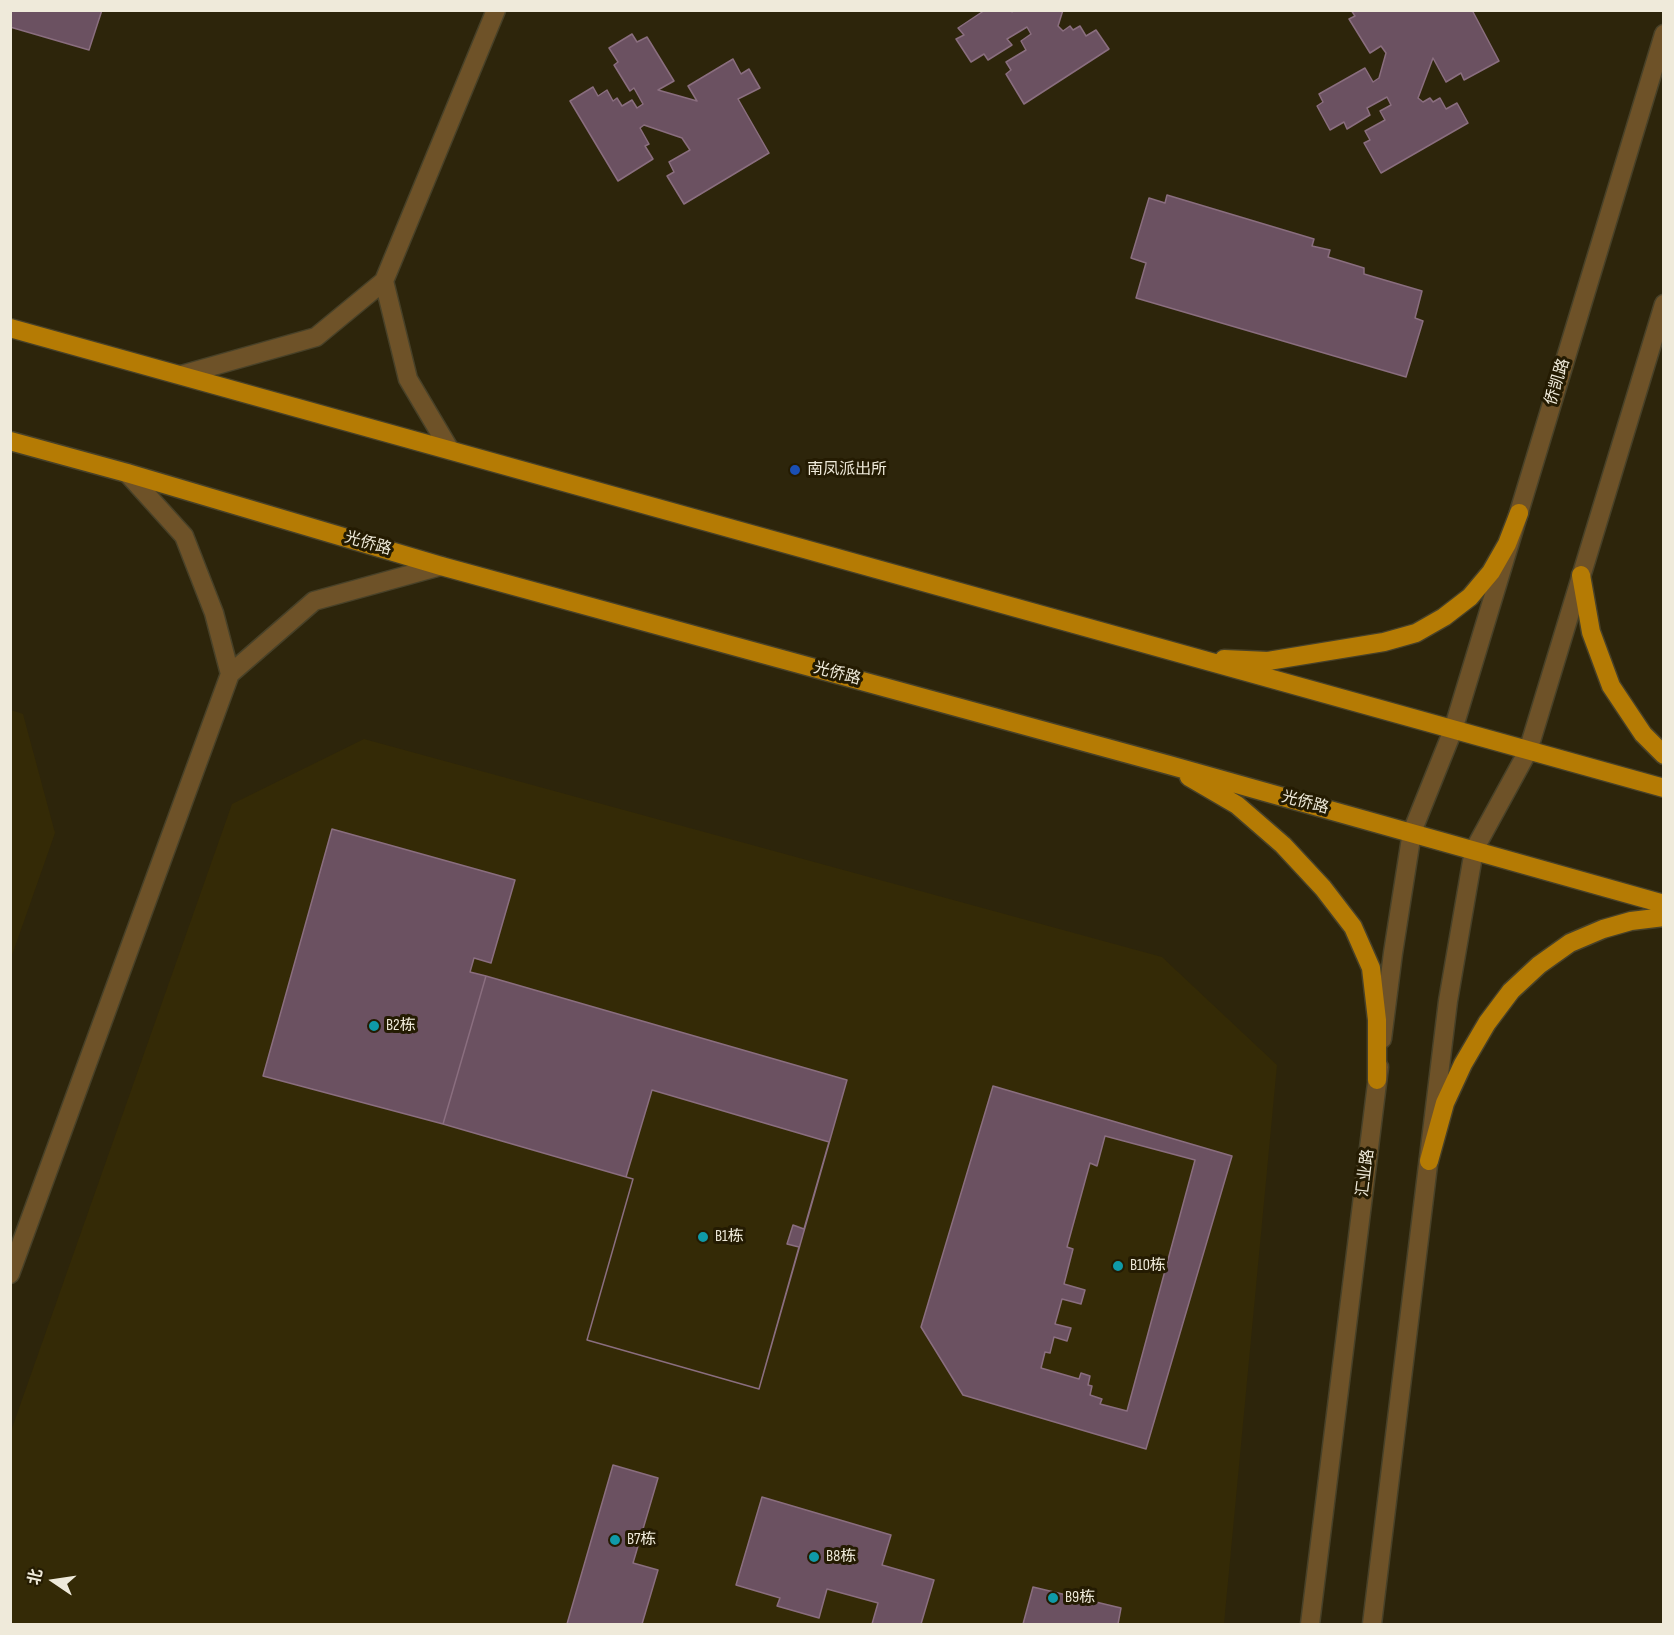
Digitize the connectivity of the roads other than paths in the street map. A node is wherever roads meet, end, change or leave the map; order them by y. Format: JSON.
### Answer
{"nodes":[{"id":1,"x":496,"y":10,"type":"edge"},
{"id":2,"x":1664,"y":34,"type":"edge"},
{"id":3,"x":384,"y":281,"type":"junction"},
{"id":4,"x":1664,"y":304,"type":"edge"},
{"id":5,"x":10,"y":328,"type":"edge"},
{"id":6,"x":181,"y":375,"type":"junction"},
{"id":7,"x":10,"y":441,"type":"edge"},
{"id":8,"x":450,"y":450,"type":"junction"},
{"id":9,"x":127,"y":473,"type":"junction"},
{"id":10,"x":1519,"y":513,"type":"junction"},
{"id":11,"x":441,"y":566,"type":"junction"},
{"id":12,"x":1581,"y":575,"type":"junction"},
{"id":13,"x":1192,"y":658,"type":"junction"},
{"id":14,"x":230,"y":674,"type":"junction"},
{"id":15,"x":1453,"y":730,"type":"junction"},
{"id":16,"x":1528,"y":751,"type":"junction"},
{"id":17,"x":1664,"y":755,"type":"edge"},
{"id":18,"x":1169,"y":765,"type":"junction"},
{"id":19,"x":1664,"y":788,"type":"edge"},
{"id":20,"x":1412,"y":832,"type":"junction"},
{"id":21,"x":1474,"y":850,"type":"junction"},
{"id":22,"x":1664,"y":904,"type":"edge"},
{"id":23,"x":1664,"y":917,"type":"edge"},
{"id":24,"x":1377,"y":1080,"type":"junction"},
{"id":25,"x":1429,"y":1161,"type":"junction"},
{"id":26,"x":10,"y":1274,"type":"edge"},
{"id":27,"x":1310,"y":1624,"type":"edge"},
{"id":28,"x":1372,"y":1624,"type":"edge"}],
"edges":[{"from":1,"to":3,"type":"street"},
{"from":2,"to":10,"type":"street","name":"侨凯路"},
{"from":3,"to":6,"type":"street"},
{"from":3,"to":8,"type":"street"},
{"from":4,"to":12,"type":"street"},
{"from":5,"to":6,"type":"main road"},
{"from":6,"to":8,"type":"main road"},
{"from":7,"to":9,"type":"main road","name":"光侨路"},
{"from":8,"to":13,"type":"main road"},
{"from":9,"to":11,"type":"main road","name":"光侨路"},
{"from":9,"to":14,"type":"street"},
{"from":10,"to":13,"type":"main road"},
{"from":10,"to":15,"type":"street","name":"侨凯路"},
{"from":11,"to":14,"type":"street"},
{"from":11,"to":18,"type":"main road","name":"光侨路"},
{"from":12,"to":16,"type":"street"},
{"from":12,"to":17,"type":"main road"},
{"from":13,"to":15,"type":"main road"},
{"from":14,"to":26,"type":"street"},
{"from":15,"to":16,"type":"main road"},
{"from":15,"to":20,"type":"street","name":"汇业路"},
{"from":16,"to":19,"type":"main road"},
{"from":16,"to":21,"type":"street"},
{"from":18,"to":20,"type":"main road","name":"光侨路"},
{"from":18,"to":24,"type":"main road"},
{"from":20,"to":21,"type":"main road","name":"光侨路"},
{"from":20,"to":24,"type":"street","name":"汇业路"},
{"from":21,"to":22,"type":"main road","name":"光侨路"},
{"from":21,"to":25,"type":"street"},
{"from":23,"to":25,"type":"main road"},
{"from":24,"to":27,"type":"street","name":"汇业路"},
{"from":25,"to":28,"type":"street"}]}
